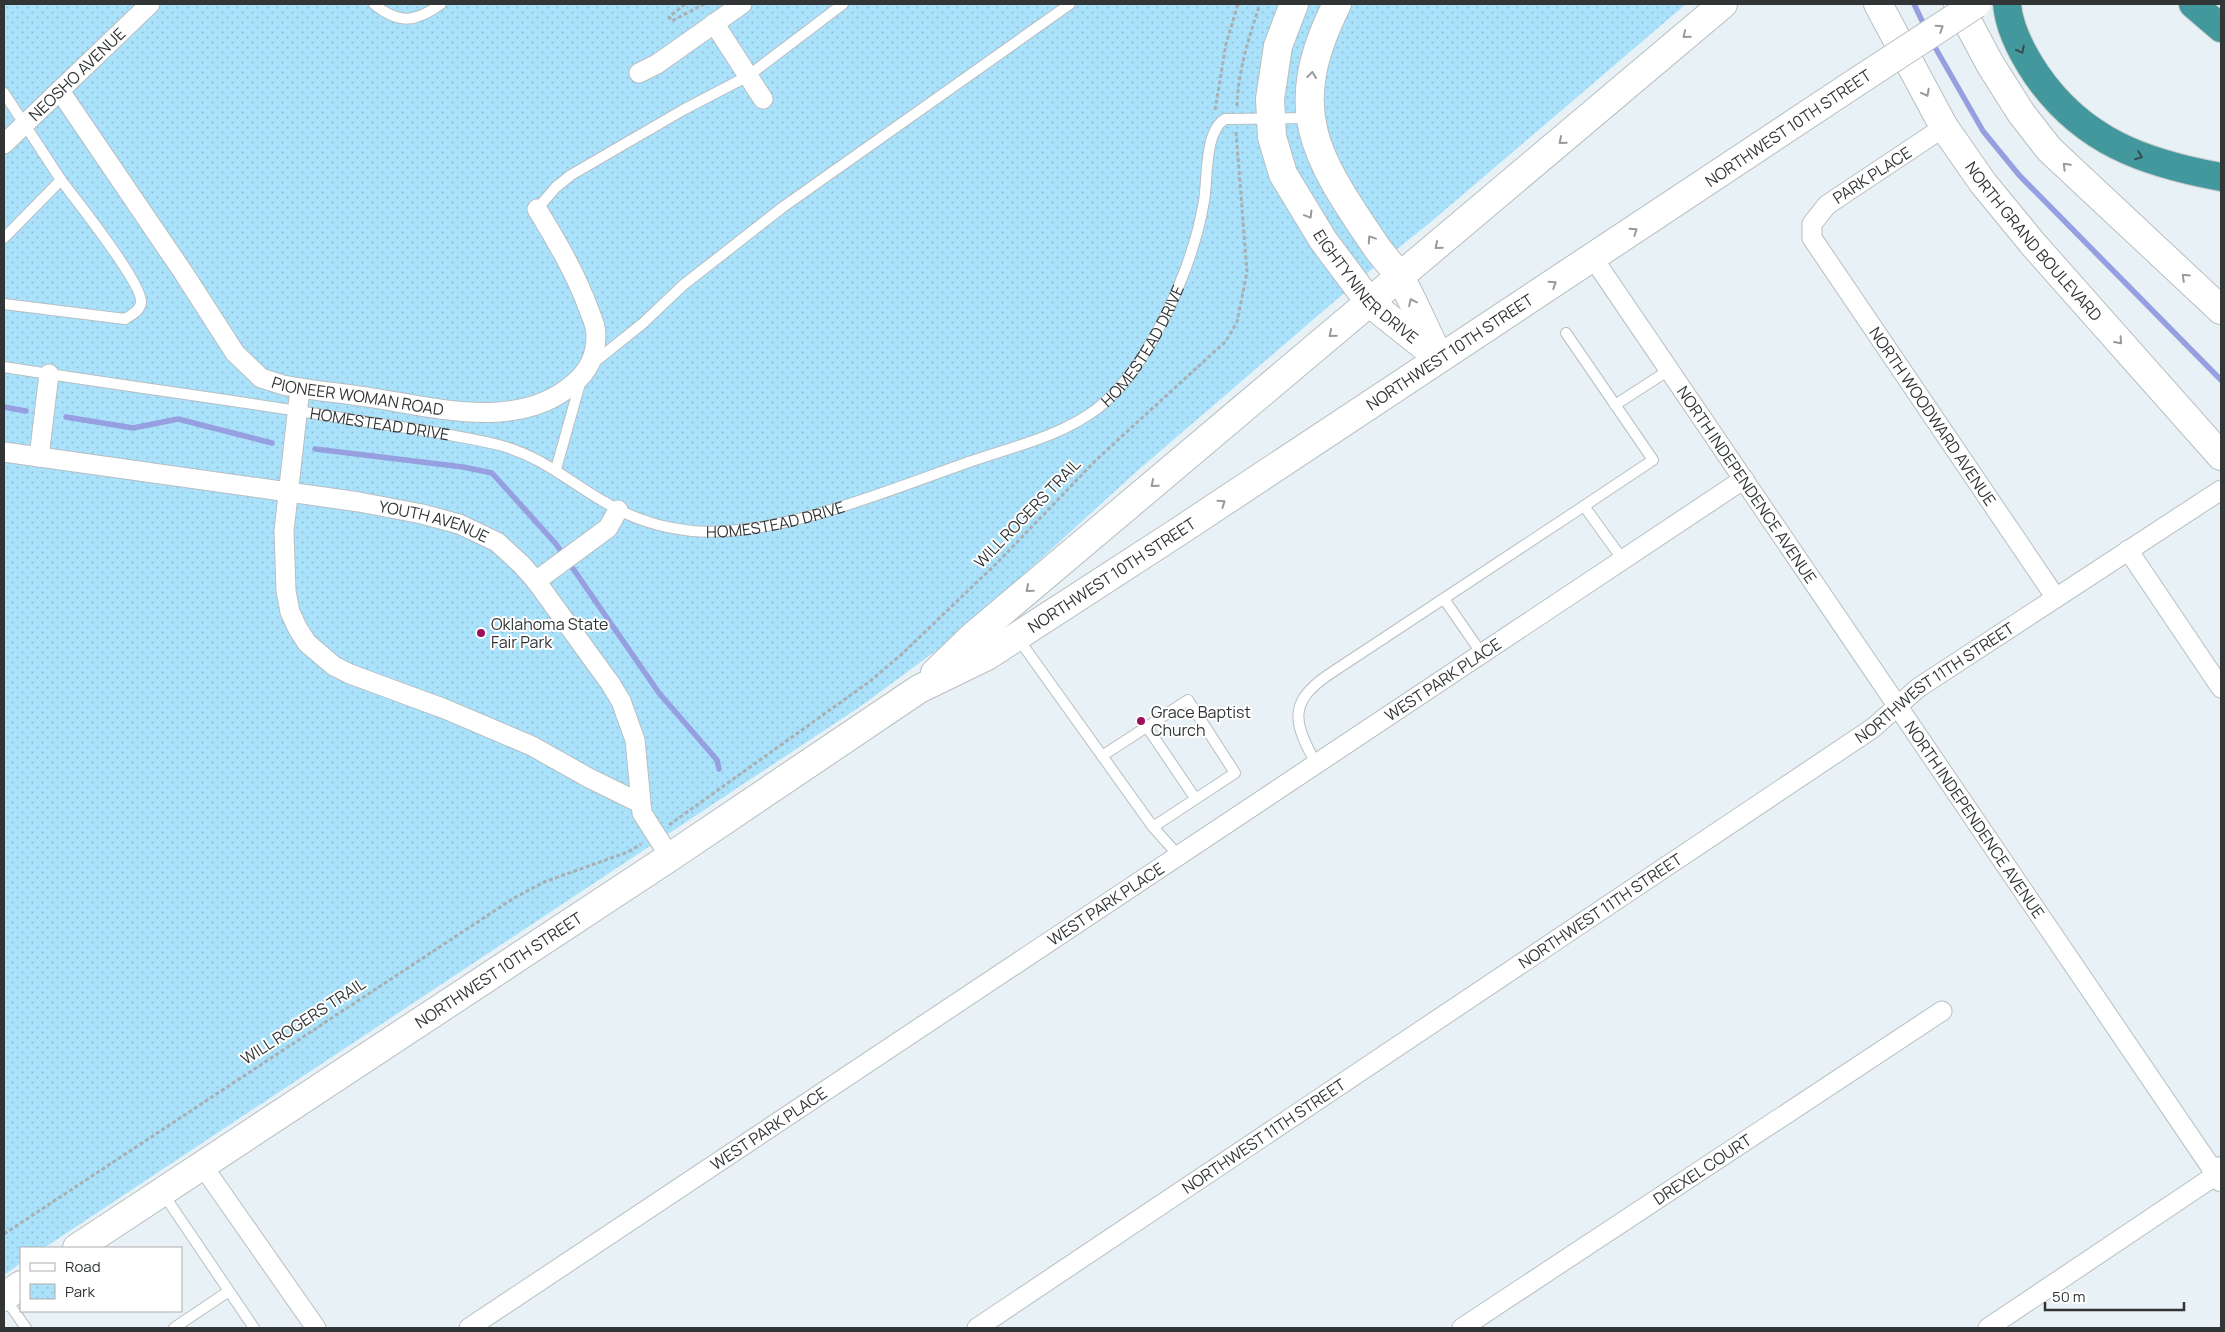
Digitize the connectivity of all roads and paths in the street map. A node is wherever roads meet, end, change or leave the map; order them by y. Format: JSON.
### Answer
{"nodes":[{"id":1,"x":150,"y":4,"type":"edge"},
{"id":2,"x":374,"y":4,"type":"edge"},
{"id":3,"x":441,"y":4,"type":"edge"},
{"id":4,"x":685,"y":4,"type":"edge"},
{"id":5,"x":742,"y":4,"type":"edge"},
{"id":6,"x":843,"y":4,"type":"edge"},
{"id":7,"x":1070,"y":4,"type":"edge"},
{"id":8,"x":1238,"y":4,"type":"edge"},
{"id":9,"x":1260,"y":4,"type":"edge"},
{"id":10,"x":1294,"y":4,"type":"edge"},
{"id":11,"x":1337,"y":4,"type":"edge"},
{"id":12,"x":1723,"y":4,"type":"edge"},
{"id":13,"x":1878,"y":4,"type":"edge"},
{"id":14,"x":1958,"y":4,"type":"edge"},
{"id":15,"x":1976,"y":4,"type":"edge"},
{"id":16,"x":2007,"y":4,"type":"edge"},
{"id":17,"x":2193,"y":4,"type":"edge"},
{"id":18,"x":702,"y":5,"type":"edge"},
{"id":19,"x":714,"y":23,"type":"junction"},
{"id":20,"x":2221,"y":28,"type":"edge"},
{"id":21,"x":639,"y":73,"type":"dead end"},
{"id":22,"x":748,"y":76,"type":"junction"},
{"id":23,"x":1237,"y":90,"type":"dead end"},
{"id":24,"x":60,"y":91,"type":"junction"},
{"id":25,"x":4,"y":93,"type":"edge"},
{"id":26,"x":763,"y":99,"type":"dead end"},
{"id":27,"x":1311,"y":118,"type":"junction"},
{"id":28,"x":1269,"y":119,"type":"junction"},
{"id":29,"x":1220,"y":122,"type":"junction"},
{"id":30,"x":24,"y":125,"type":"junction"},
{"id":31,"x":1944,"y":127,"type":"junction"},
{"id":32,"x":1235,"y":142,"type":"dead end"},
{"id":33,"x":4,"y":144,"type":"edge"},
{"id":34,"x":2221,"y":177,"type":"edge"},
{"id":35,"x":62,"y":180,"type":"junction"},
{"id":36,"x":537,"y":209,"type":"joint"},
{"id":37,"x":1811,"y":232,"type":"joint"},
{"id":38,"x":4,"y":238,"type":"edge"},
{"id":39,"x":1593,"y":258,"type":"junction"},
{"id":40,"x":1400,"y":278,"type":"junction"},
{"id":41,"x":1370,"y":303,"type":"junction"},
{"id":42,"x":4,"y":304,"type":"edge"},
{"id":43,"x":2221,"y":310,"type":"edge"},
{"id":44,"x":1566,"y":333,"type":"dead end"},
{"id":45,"x":1439,"y":358,"type":"junction"},
{"id":46,"x":4,"y":368,"type":"edge"},
{"id":47,"x":1669,"y":370,"type":"junction"},
{"id":48,"x":586,"y":371,"type":"junction"},
{"id":49,"x":50,"y":374,"type":"junction"},
{"id":50,"x":300,"y":388,"type":"junction"},
{"id":51,"x":1615,"y":405,"type":"junction"},
{"id":52,"x":297,"y":410,"type":"junction"},
{"id":53,"x":4,"y":452,"type":"edge"},
{"id":54,"x":2221,"y":456,"type":"edge"},
{"id":55,"x":39,"y":457,"type":"junction"},
{"id":56,"x":556,"y":469,"type":"junction"},
{"id":57,"x":1744,"y":479,"type":"junction"},
{"id":58,"x":2221,"y":490,"type":"edge"},
{"id":59,"x":287,"y":492,"type":"junction"},
{"id":60,"x":1584,"y":506,"type":"junction"},
{"id":61,"x":618,"y":510,"type":"junction"},
{"id":62,"x":2128,"y":550,"type":"junction"},
{"id":63,"x":1623,"y":560,"type":"junction"},
{"id":64,"x":536,"y":581,"type":"junction"},
{"id":65,"x":2056,"y":598,"type":"junction"},
{"id":66,"x":1444,"y":599,"type":"junction"},
{"id":67,"x":1017,"y":636,"type":"junction"},
{"id":68,"x":1482,"y":654,"type":"junction"},
{"id":69,"x":2221,"y":688,"type":"edge"},
{"id":70,"x":918,"y":689,"type":"junction"},
{"id":71,"x":1898,"y":706,"type":"junction"},
{"id":72,"x":1147,"y":726,"type":"junction"},
{"id":73,"x":1102,"y":756,"type":"junction"},
{"id":74,"x":1316,"y":764,"type":"junction"},
{"id":75,"x":1195,"y":798,"type":"junction"},
{"id":76,"x":640,"y":803,"type":"junction"},
{"id":77,"x":678,"y":819,"type":"dead end"},
{"id":78,"x":1153,"y":827,"type":"junction"},
{"id":79,"x":628,"y":852,"type":"dead end"},
{"id":80,"x":1178,"y":855,"type":"junction"},
{"id":81,"x":670,"y":857,"type":"junction"},
{"id":82,"x":1942,"y":1011,"type":"dead end"},
{"id":83,"x":202,"y":1165,"type":"junction"},
{"id":84,"x":2220,"y":1176,"type":"edge"},
{"id":85,"x":162,"y":1192,"type":"junction"},
{"id":86,"x":4,"y":1234,"type":"edge"},
{"id":87,"x":79,"y":1247,"type":"edge"},
{"id":88,"x":20,"y":1287,"type":"edge"},
{"id":89,"x":229,"y":1292,"type":"junction"},
{"id":90,"x":4,"y":1297,"type":"edge"},
{"id":91,"x":26,"y":1328,"type":"edge"},
{"id":92,"x":174,"y":1328,"type":"edge"},
{"id":93,"x":254,"y":1328,"type":"edge"},
{"id":94,"x":316,"y":1328,"type":"edge"},
{"id":95,"x":469,"y":1328,"type":"edge"},
{"id":96,"x":977,"y":1328,"type":"edge"},
{"id":97,"x":1462,"y":1328,"type":"edge"},
{"id":98,"x":1988,"y":1328,"type":"edge"}],
"edges":[{"from":1,"to":24,"type":"street","name":"NEOSHO AVENUE"},
{"from":2,"to":3,"type":"lane"},
{"from":4,"to":18,"type":"path"},
{"from":5,"to":19,"type":"street"},
{"from":6,"to":22,"type":"lane"},
{"from":7,"to":48,"type":"lane"},
{"from":8,"to":29,"type":"path"},
{"from":9,"to":23,"type":"path"},
{"from":10,"to":28,"type":"main road","name":"EIGHTY NINER DRIVE"},
{"from":27,"to":11,"type":"main road","name":"EIGHTY NINER DRIVE","one_way":true},
{"from":12,"to":40,"type":"main road","name":"NORTHWEST 10TH STREET","one_way":true},
{"from":13,"to":31,"type":"main road","name":"NORTH GRAND BOULEVARD","one_way":true},
{"from":43,"to":14,"type":"main road","one_way":true},
{"from":39,"to":15,"type":"main road","name":"NORTHWEST 10TH STREET","one_way":true,"bridge":true},
{"from":16,"to":34,"type":"highway","one_way":true},
{"from":17,"to":20,"type":"highway"},
{"from":19,"to":21,"type":"street"},
{"from":19,"to":22,"type":"street"},
{"from":22,"to":26,"type":"street"},
{"from":22,"to":36,"type":"lane"},
{"from":24,"to":30,"type":"street","name":"NEOSHO AVENUE"},
{"from":24,"to":50,"type":"street","name":"PIONEER WOMAN ROAD"},
{"from":25,"to":30,"type":"lane"},
{"from":27,"to":28,"type":"lane"},
{"from":40,"to":27,"type":"main road","name":"EIGHTY NINER DRIVE","one_way":true},
{"from":28,"to":29,"type":"lane"},
{"from":28,"to":41,"type":"main road","name":"EIGHTY NINER DRIVE","one_way":true},
{"from":29,"to":61,"type":"lane","name":"HOMESTEAD DRIVE"},
{"from":30,"to":33,"type":"street","name":"NEOSHO AVENUE"},
{"from":30,"to":35,"type":"lane"},
{"from":31,"to":37,"type":"street","name":"PARK PLACE"},
{"from":31,"to":54,"type":"main road","name":"NORTH GRAND BOULEVARD","one_way":true},
{"from":32,"to":77,"type":"path","name":"WILL ROGERS TRAIL"},
{"from":35,"to":38,"type":"lane"},
{"from":35,"to":42,"type":"lane"},
{"from":36,"to":48,"type":"street"},
{"from":37,"to":65,"type":"street","name":"NORTH WOODWARD AVENUE"},
{"from":45,"to":39,"type":"main road","name":"NORTHWEST 10TH STREET","one_way":true},
{"from":39,"to":47,"type":"street","name":"NORTH INDEPENDENCE AVENUE"},
{"from":40,"to":41,"type":"main road","name":"NORTHWEST 10TH STREET"},
{"from":45,"to":40,"type":"main road","name":"EIGHTY NINER DRIVE","one_way":true},
{"from":41,"to":45,"type":"main road","name":"EIGHTY NINER DRIVE"},
{"from":41,"to":70,"type":"main road","name":"NORTHWEST 10TH STREET","one_way":true},
{"from":44,"to":51,"type":"lane"},
{"from":67,"to":45,"type":"main road","name":"NORTHWEST 10TH STREET","one_way":true},
{"from":46,"to":49,"type":"lane","name":"HOMESTEAD DRIVE"},
{"from":47,"to":51,"type":"lane"},
{"from":47,"to":57,"type":"street","name":"NORTH INDEPENDENCE AVENUE"},
{"from":48,"to":50,"type":"street","name":"PIONEER WOMAN ROAD"},
{"from":48,"to":56,"type":"lane"},
{"from":49,"to":52,"type":"lane","name":"HOMESTEAD DRIVE"},
{"from":49,"to":55,"type":"street"},
{"from":50,"to":52,"type":"street"},
{"from":51,"to":60,"type":"lane"},
{"from":52,"to":56,"type":"lane","name":"HOMESTEAD DRIVE"},
{"from":52,"to":59,"type":"street"},
{"from":53,"to":55,"type":"street","name":"YOUTH AVENUE"},
{"from":55,"to":59,"type":"street","name":"YOUTH AVENUE"},
{"from":56,"to":61,"type":"lane","name":"HOMESTEAD DRIVE"},
{"from":57,"to":63,"type":"street","name":"WEST PARK PLACE"},
{"from":57,"to":71,"type":"street","name":"NORTH INDEPENDENCE AVENUE"},
{"from":58,"to":62,"type":"street","name":"NORTHWEST 11TH STREET"},
{"from":59,"to":64,"type":"street","name":"YOUTH AVENUE"},
{"from":59,"to":76,"type":"street"},
{"from":60,"to":63,"type":"lane"},
{"from":60,"to":66,"type":"lane"},
{"from":61,"to":64,"type":"street"},
{"from":62,"to":65,"type":"street","name":"NORTHWEST 11TH STREET"},
{"from":62,"to":69,"type":"street"},
{"from":63,"to":68,"type":"street","name":"WEST PARK PLACE"},
{"from":64,"to":76,"type":"street","name":"YOUTH AVENUE"},
{"from":65,"to":71,"type":"street","name":"NORTHWEST 11TH STREET"},
{"from":66,"to":68,"type":"lane"},
{"from":66,"to":74,"type":"lane"},
{"from":67,"to":70,"type":"main road","name":"NORTHWEST 10TH STREET"},
{"from":67,"to":73,"type":"lane"},
{"from":68,"to":74,"type":"street","name":"WEST PARK PLACE"},
{"from":70,"to":81,"type":"main road","name":"NORTHWEST 10TH STREET"},
{"from":71,"to":84,"type":"street","name":"NORTH INDEPENDENCE AVENUE"},
{"from":71,"to":96,"type":"street","name":"NORTHWEST 11TH STREET"},
{"from":72,"to":73,"type":"lane"},
{"from":72,"to":75,"type":"lane"},
{"from":72,"to":75,"type":"lane"},
{"from":73,"to":78,"type":"lane"},
{"from":74,"to":80,"type":"street","name":"WEST PARK PLACE"},
{"from":75,"to":78,"type":"lane"},
{"from":76,"to":81,"type":"street","name":"YOUTH AVENUE"},
{"from":78,"to":80,"type":"lane"},
{"from":79,"to":86,"type":"path","name":"WILL ROGERS TRAIL"},
{"from":80,"to":95,"type":"street","name":"WEST PARK PLACE"},
{"from":81,"to":83,"type":"main road","name":"NORTHWEST 10TH STREET"},
{"from":82,"to":97,"type":"street","name":"DREXEL COURT"},
{"from":83,"to":85,"type":"main road","name":"NORTHWEST 10TH STREET"},
{"from":83,"to":94,"type":"street"},
{"from":84,"to":98,"type":"street"},
{"from":85,"to":87,"type":"main road","name":"NORTHWEST 10TH STREET"},
{"from":85,"to":89,"type":"lane"},
{"from":88,"to":90,"type":"main road"},
{"from":89,"to":92,"type":"lane"},
{"from":89,"to":93,"type":"lane"},
{"from":90,"to":91,"type":"lane"}]}
